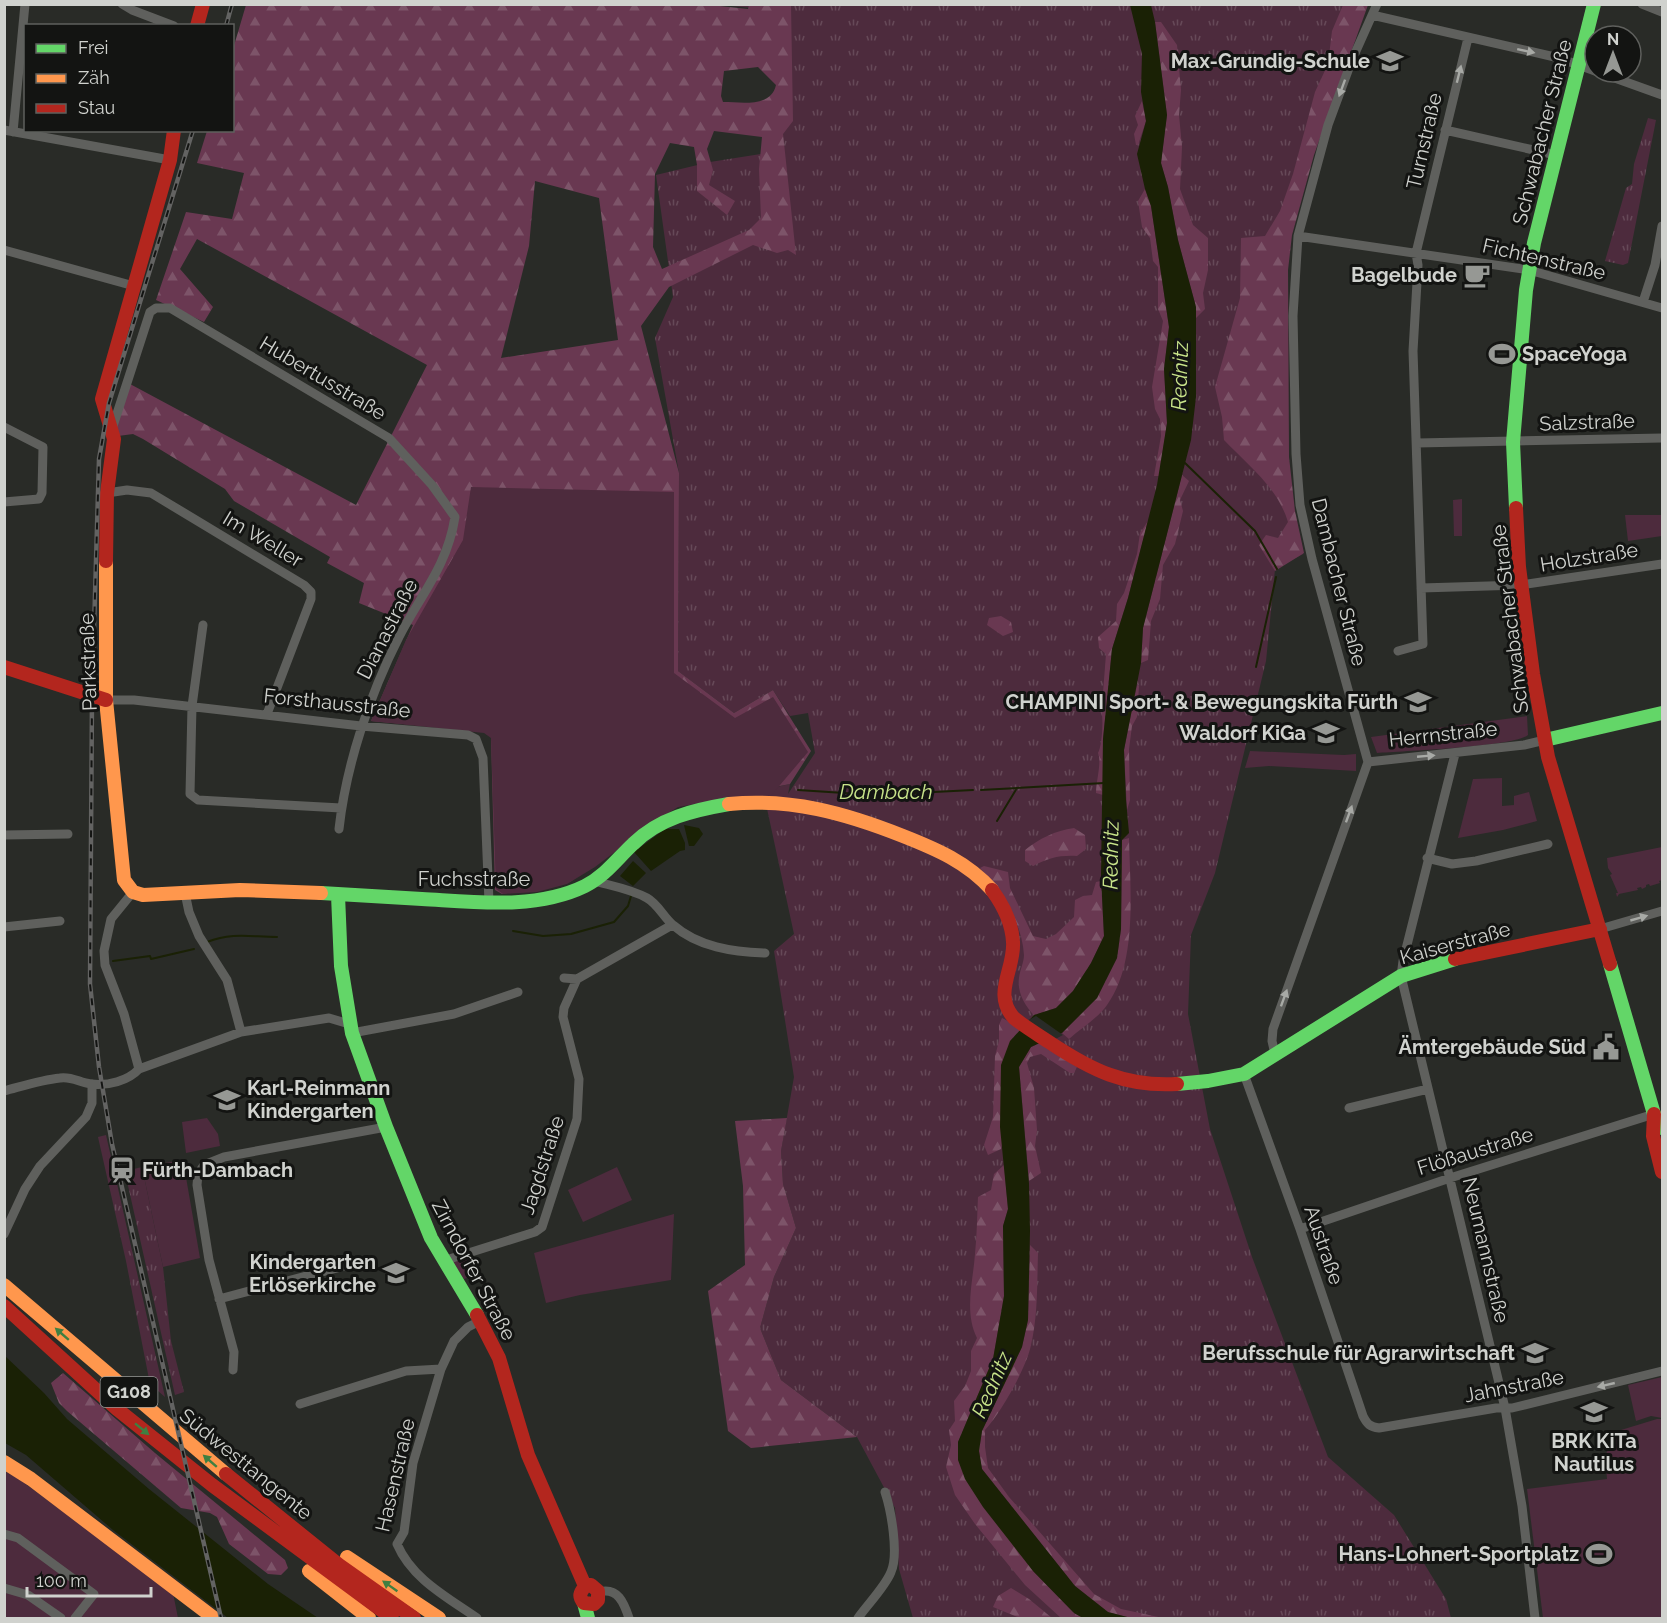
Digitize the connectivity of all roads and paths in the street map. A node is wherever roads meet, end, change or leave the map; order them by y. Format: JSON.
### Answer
{"nodes":[{"id":1,"x":26,"y":4,"type":"edge"},
{"id":2,"x":122,"y":4,"type":"edge"},
{"id":3,"x":203,"y":4,"type":"edge"},
{"id":4,"x":1377,"y":4,"type":"edge"},
{"id":5,"x":1594,"y":4,"type":"edge"},
{"id":6,"x":1642,"y":4,"type":"edge"},
{"id":7,"x":1662,"y":12,"type":"edge"},
{"id":8,"x":1372,"y":15,"type":"junction"},
{"id":9,"x":169,"y":24,"type":"edge"},
{"id":10,"x":198,"y":24,"type":"edge"},
{"id":11,"x":1468,"y":38,"type":"junction"},
{"id":12,"x":1578,"y":64,"type":"junction"},
{"id":13,"x":1583,"y":66,"type":"edge"},
{"id":14,"x":1632,"y":84,"type":"edge"},
{"id":15,"x":1662,"y":95,"type":"edge"},
{"id":16,"x":1445,"y":130,"type":"junction"},
{"id":17,"x":9,"y":131,"type":"edge"},
{"id":18,"x":174,"y":132,"type":"edge"},
{"id":19,"x":1556,"y":155,"type":"junction"},
{"id":20,"x":170,"y":160,"type":"junction"},
{"id":21,"x":1662,"y":226,"type":"edge"},
{"id":22,"x":1298,"y":236,"type":"junction"},
{"id":23,"x":4,"y":250,"type":"edge"},
{"id":24,"x":1416,"y":253,"type":"junction"},
{"id":25,"x":1529,"y":270,"type":"junction"},
{"id":26,"x":134,"y":286,"type":"junction"},
{"id":27,"x":1643,"y":302,"type":"junction"},
{"id":28,"x":1662,"y":308,"type":"edge"},
{"id":29,"x":150,"y":312,"type":"joint"},
{"id":30,"x":4,"y":427,"type":"edge"},
{"id":31,"x":112,"y":429,"type":"junction"},
{"id":32,"x":1662,"y":438,"type":"edge"},
{"id":33,"x":1513,"y":442,"type":"junction"},
{"id":34,"x":1417,"y":443,"type":"junction"},
{"id":35,"x":107,"y":493,"type":"junction"},
{"id":36,"x":4,"y":502,"type":"edge"},
{"id":37,"x":455,"y":517,"type":"joint"},
{"id":38,"x":1662,"y":564,"type":"edge"},
{"id":39,"x":1521,"y":585,"type":"junction"},
{"id":40,"x":1421,"y":588,"type":"junction"},
{"id":41,"x":203,"y":625,"type":"dead end"},
{"id":42,"x":1398,"y":651,"type":"dead end"},
{"id":43,"x":4,"y":667,"type":"edge"},
{"id":44,"x":106,"y":700,"type":"junction"},
{"id":45,"x":192,"y":706,"type":"junction"},
{"id":46,"x":1662,"y":713,"type":"edge"},
{"id":47,"x":267,"y":714,"type":"junction"},
{"id":48,"x":361,"y":726,"type":"junction"},
{"id":49,"x":1545,"y":740,"type":"junction"},
{"id":50,"x":1455,"y":754,"type":"junction"},
{"id":51,"x":1368,"y":762,"type":"junction"},
{"id":52,"x":341,"y":808,"type":"junction"},
{"id":53,"x":339,"y":829,"type":"dead end"},
{"id":54,"x":4,"y":834,"type":"edge"},
{"id":55,"x":68,"y":834,"type":"dead end"},
{"id":56,"x":1548,"y":844,"type":"dead end"},
{"id":57,"x":1427,"y":858,"type":"junction"},
{"id":58,"x":594,"y":881,"type":"junction"},
{"id":59,"x":133,"y":892,"type":"junction"},
{"id":60,"x":185,"y":893,"type":"junction"},
{"id":61,"x":338,"y":895,"type":"junction"},
{"id":62,"x":489,"y":902,"type":"junction"},
{"id":63,"x":1662,"y":911,"type":"edge"},
{"id":64,"x":60,"y":921,"type":"dead end"},
{"id":65,"x":672,"y":925,"type":"junction"},
{"id":66,"x":4,"y":927,"type":"edge"},
{"id":67,"x":1600,"y":929,"type":"junction"},
{"id":68,"x":765,"y":953,"type":"dead end"},
{"id":69,"x":1401,"y":976,"type":"junction"},
{"id":70,"x":564,"y":978,"type":"dead end"},
{"id":71,"x":577,"y":979,"type":"junction"},
{"id":72,"x":518,"y":992,"type":"dead end"},
{"id":73,"x":350,"y":1028,"type":"junction"},
{"id":74,"x":241,"y":1032,"type":"junction"},
{"id":75,"x":1275,"y":1054,"type":"junction"},
{"id":76,"x":139,"y":1069,"type":"junction"},
{"id":77,"x":1244,"y":1074,"type":"junction"},
{"id":78,"x":92,"y":1084,"type":"junction"},
{"id":79,"x":1428,"y":1089,"type":"junction"},
{"id":80,"x":4,"y":1091,"type":"edge"},
{"id":81,"x":1349,"y":1108,"type":"dead end"},
{"id":82,"x":1658,"y":1113,"type":"edge"},
{"id":83,"x":386,"y":1127,"type":"junction"},
{"id":84,"x":1662,"y":1128,"type":"edge"},
{"id":85,"x":1662,"y":1172,"type":"edge"},
{"id":86,"x":1450,"y":1178,"type":"junction"},
{"id":87,"x":1300,"y":1229,"type":"junction"},
{"id":88,"x":4,"y":1234,"type":"edge"},
{"id":89,"x":443,"y":1261,"type":"junction"},
{"id":90,"x":351,"y":1264,"type":"dead end"},
{"id":91,"x":4,"y":1285,"type":"edge"},
{"id":92,"x":219,"y":1299,"type":"junction"},
{"id":93,"x":4,"y":1306,"type":"edge"},
{"id":94,"x":480,"y":1321,"type":"junction"},
{"id":95,"x":441,"y":1369,"type":"junction"},
{"id":96,"x":233,"y":1370,"type":"dead end"},
{"id":97,"x":1662,"y":1371,"type":"edge"},
{"id":98,"x":300,"y":1404,"type":"dead end"},
{"id":99,"x":1505,"y":1408,"type":"junction"},
{"id":100,"x":1371,"y":1427,"type":"joint"},
{"id":101,"x":4,"y":1462,"type":"edge"},
{"id":102,"x":885,"y":1492,"type":"dead end"},
{"id":103,"x":255,"y":1499,"type":"junction"},
{"id":104,"x":235,"y":1504,"type":"junction"},
{"id":105,"x":4,"y":1534,"type":"edge"},
{"id":106,"x":4,"y":1588,"type":"edge"},
{"id":107,"x":592,"y":1600,"type":"junction"},
{"id":108,"x":61,"y":1618,"type":"edge"},
{"id":109,"x":75,"y":1618,"type":"edge"},
{"id":110,"x":214,"y":1618,"type":"edge"},
{"id":111,"x":369,"y":1618,"type":"edge"},
{"id":112,"x":392,"y":1618,"type":"edge"},
{"id":113,"x":414,"y":1618,"type":"edge"},
{"id":114,"x":439,"y":1618,"type":"edge"},
{"id":115,"x":477,"y":1618,"type":"edge"},
{"id":116,"x":588,"y":1618,"type":"edge"},
{"id":117,"x":597,"y":1618,"type":"edge"},
{"id":118,"x":629,"y":1618,"type":"edge"},
{"id":119,"x":858,"y":1618,"type":"edge"},
{"id":120,"x":1535,"y":1618,"type":"edge"}],
"edges":[{"from":1,"to":17,"type":"street"},
{"from":2,"to":9,"type":"street"},
{"from":3,"to":10,"type":"main road"},
{"from":4,"to":8,"type":"street","name":"Dambacher Straße"},
{"from":5,"to":12,"type":"main road","name":"Schwabacher Straße"},
{"from":6,"to":7,"type":"street"},
{"from":8,"to":11,"type":"street"},
{"from":8,"to":22,"type":"street","name":"Dambacher Straße","one_way":true},
{"from":11,"to":12,"type":"street","one_way":true},
{"from":16,"to":11,"type":"street","name":"Turnstraße","one_way":true},
{"from":12,"to":13,"type":"street"},
{"from":12,"to":19,"type":"main road","name":"Schwabacher Straße"},
{"from":14,"to":15,"type":"street"},
{"from":16,"to":19,"type":"street"},
{"from":16,"to":24,"type":"street","name":"Turnstraße"},
{"from":17,"to":20,"type":"street"},
{"from":18,"to":20,"type":"main road","name":"Parkstraße"},
{"from":19,"to":25,"type":"main road","name":"Schwabacher Straße"},
{"from":20,"to":26,"type":"main road","name":"Parkstraße"},
{"from":21,"to":27,"type":"street"},
{"from":22,"to":24,"type":"street","name":"Fichtenstraße"},
{"from":22,"to":51,"type":"street","name":"Dambacher Straße"},
{"from":23,"to":26,"type":"street"},
{"from":24,"to":25,"type":"street","name":"Fichtenstraße"},
{"from":24,"to":34,"type":"street"},
{"from":25,"to":27,"type":"street","name":"Fichtenstraße"},
{"from":25,"to":33,"type":"main road","name":"Schwabacher Straße"},
{"from":26,"to":31,"type":"main road","name":"Parkstraße"},
{"from":27,"to":28,"type":"street","name":"Fichtenstraße"},
{"from":29,"to":31,"type":"street","name":"Parkstraße"},
{"from":29,"to":37,"type":"street","name":"Hubertusstraße"},
{"from":30,"to":36,"type":"street"},
{"from":31,"to":35,"type":"main road","name":"Parkstraße"},
{"from":32,"to":33,"type":"street","name":"Salzstraße"},
{"from":33,"to":34,"type":"street","name":"Salzstraße"},
{"from":33,"to":39,"type":"main road","name":"Schwabacher Straße"},
{"from":34,"to":40,"type":"street"},
{"from":35,"to":44,"type":"main road","name":"Parkstraße"},
{"from":35,"to":47,"type":"street","name":"Im Weller"},
{"from":37,"to":48,"type":"street","name":"Dianastraße"},
{"from":38,"to":39,"type":"street","name":"Holzstraße"},
{"from":39,"to":40,"type":"street","name":"Holzstraße"},
{"from":39,"to":49,"type":"main road","name":"Schwabacher Straße"},
{"from":40,"to":42,"type":"street"},
{"from":41,"to":45,"type":"street"},
{"from":43,"to":44,"type":"main road","name":"Forsthausstraße"},
{"from":44,"to":45,"type":"street","name":"Forsthausstraße"},
{"from":44,"to":59,"type":"main road","name":"Parkstraße"},
{"from":45,"to":47,"type":"street","name":"Forsthausstraße"},
{"from":45,"to":52,"type":"street"},
{"from":46,"to":49,"type":"main road","name":"Herrnstraße"},
{"from":47,"to":48,"type":"street","name":"Forsthausstraße"},
{"from":48,"to":52,"type":"street","name":"Dianastraße"},
{"from":48,"to":62,"type":"street","name":"Forsthausstraße"},
{"from":49,"to":50,"type":"street","name":"Herrnstraße"},
{"from":49,"to":67,"type":"main road","name":"Schwabacher Straße"},
{"from":51,"to":50,"type":"street","name":"Herrnstraße","one_way":true},
{"from":50,"to":57,"type":"street","name":"Neumannstraße"},
{"from":75,"to":51,"type":"street","one_way":true},
{"from":52,"to":53,"type":"street","name":"Dianastraße"},
{"from":54,"to":55,"type":"street"},
{"from":56,"to":57,"type":"street"},
{"from":57,"to":69,"type":"street","name":"Neumannstraße"},
{"from":58,"to":62,"type":"main road","name":"Fuchsstraße"},
{"from":58,"to":65,"type":"street"},
{"from":58,"to":77,"type":"main road","name":"Fuchsstraße"},
{"from":59,"to":60,"type":"main road","name":"Fuchsstraße"},
{"from":59,"to":76,"type":"street"},
{"from":60,"to":61,"type":"main road","name":"Fuchsstraße"},
{"from":60,"to":74,"type":"street"},
{"from":61,"to":62,"type":"main road","name":"Fuchsstraße"},
{"from":61,"to":73,"type":"main road","name":"Zirndorfer Straße"},
{"from":67,"to":63,"type":"street","name":"Kaiserstraße","one_way":true},
{"from":64,"to":66,"type":"street"},
{"from":65,"to":68,"type":"street"},
{"from":65,"to":71,"type":"street"},
{"from":67,"to":69,"type":"main road","name":"Kaiserstraße"},
{"from":67,"to":82,"type":"main road","name":"Schwabacher Straße"},
{"from":69,"to":75,"type":"main road","name":"Kaiserstraße"},
{"from":69,"to":79,"type":"street","name":"Neumannstraße"},
{"from":70,"to":71,"type":"street"},
{"from":71,"to":89,"type":"street","name":"Jagdstraße"},
{"from":72,"to":73,"type":"street"},
{"from":73,"to":74,"type":"street"},
{"from":73,"to":83,"type":"main road","name":"Zirndorfer Straße"},
{"from":74,"to":76,"type":"street"},
{"from":75,"to":77,"type":"main road","name":"Fuchsstraße"},
{"from":76,"to":78,"type":"street"},
{"from":77,"to":87,"type":"street","name":"Austraße"},
{"from":78,"to":80,"type":"street"},
{"from":78,"to":88,"type":"street"},
{"from":79,"to":81,"type":"street"},
{"from":79,"to":86,"type":"street","name":"Neumannstraße"},
{"from":82,"to":84,"type":"main road","name":"Schwabacher Straße"},
{"from":82,"to":85,"type":"main road","name":"Schwabacher Straße"},
{"from":82,"to":86,"type":"street","name":"Flößaustraße"},
{"from":83,"to":89,"type":"main road","name":"Zirndorfer Straße"},
{"from":83,"to":92,"type":"street"},
{"from":86,"to":87,"type":"street","name":"Flößaustraße"},
{"from":86,"to":99,"type":"street","name":"Neumannstraße"},
{"from":87,"to":100,"type":"street","name":"Austraße"},
{"from":89,"to":94,"type":"main road","name":"Zirndorfer Straße"},
{"from":90,"to":92,"type":"street"},
{"from":103,"to":91,"type":"main road","name":"Südwesttangente","number":"G108","one_way":true},
{"from":92,"to":96,"type":"street"},
{"from":93,"to":104,"type":"main road","name":"Südwesttangente","number":"G108","one_way":true},
{"from":94,"to":95,"type":"street","name":"Hasenstraße"},
{"from":94,"to":107,"type":"main road","name":"Zirndorfer Straße"},
{"from":95,"to":98,"type":"street"},
{"from":95,"to":115,"type":"street","name":"Hasenstraße"},
{"from":97,"to":99,"type":"street","name":"Jahnstraße","one_way":true},
{"from":99,"to":100,"type":"street","name":"Jahnstraße"},
{"from":99,"to":120,"type":"street","name":"Neumannstraße"},
{"from":101,"to":110,"type":"main road"},
{"from":102,"to":119,"type":"street"},
{"from":103,"to":113,"type":"main road","name":"Südwesttangente","number":"G108"},
{"from":114,"to":103,"type":"main road","one_way":true},
{"from":104,"to":111,"type":"main road"},
{"from":104,"to":112,"type":"main road","name":"Südwesttangente","number":"G108"},
{"from":105,"to":109,"type":"street"},
{"from":106,"to":108,"type":"street"},
{"from":107,"to":116,"type":"main road"},
{"from":107,"to":117,"type":"main road"},
{"from":107,"to":118,"type":"street"}]}
